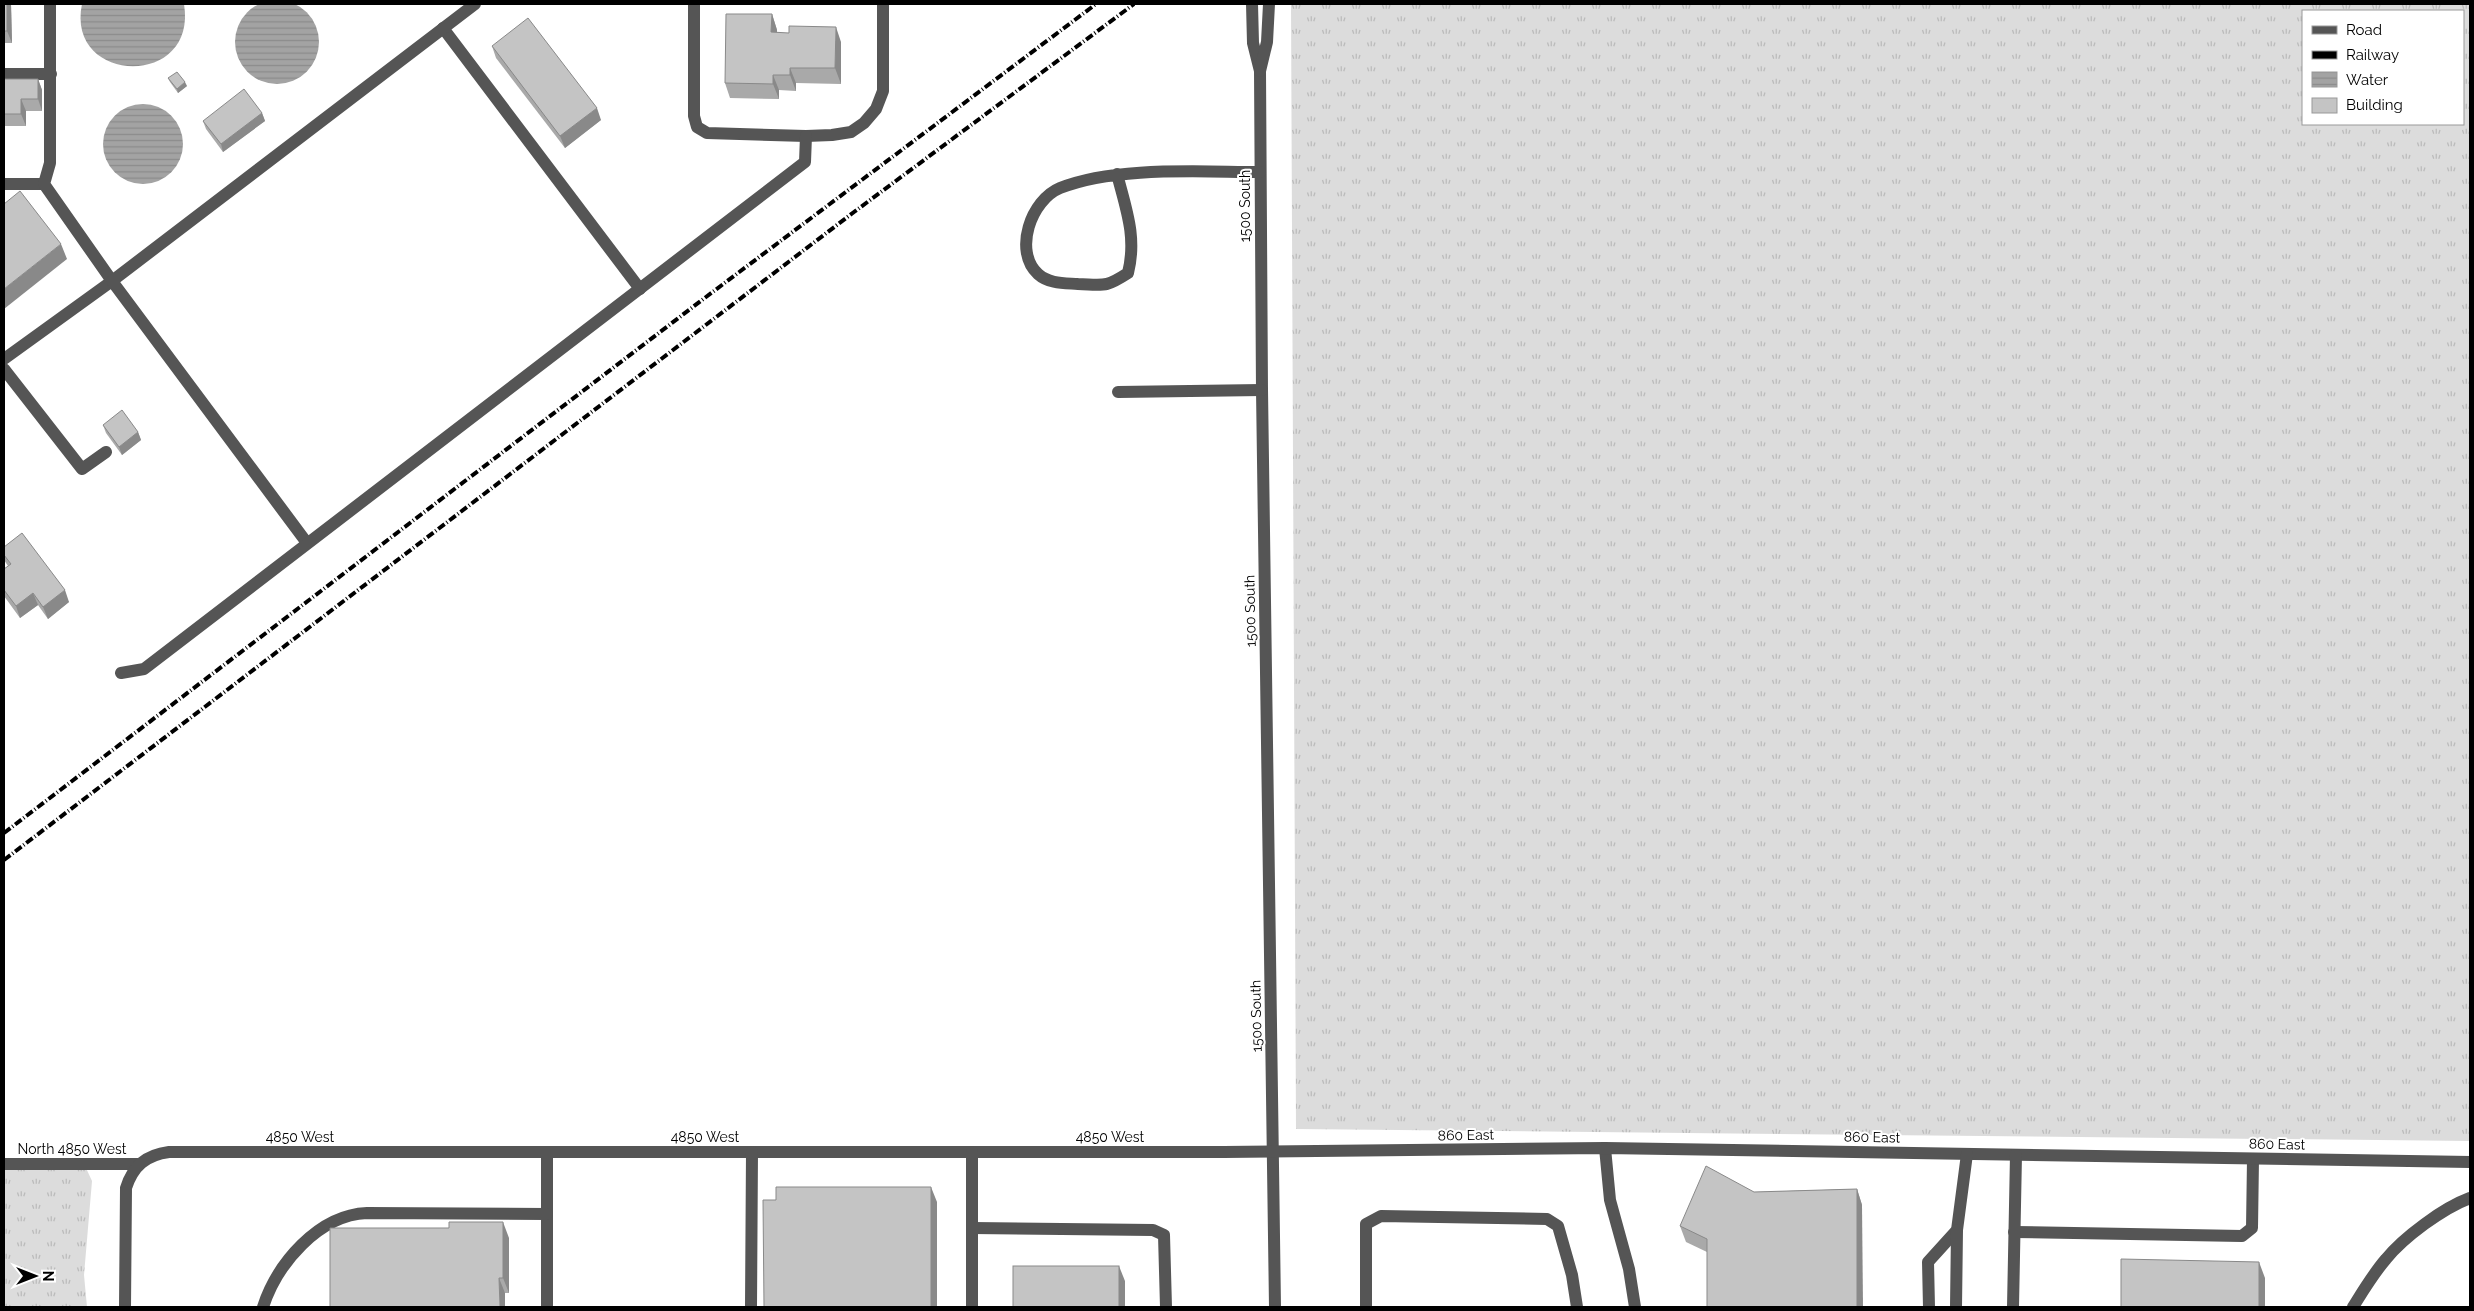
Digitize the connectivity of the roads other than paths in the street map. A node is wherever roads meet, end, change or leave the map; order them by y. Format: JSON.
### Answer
{"nodes":[{"id":1,"x":50,"y":4,"type":"edge"},
{"id":2,"x":475,"y":4,"type":"edge"},
{"id":3,"x":694,"y":4,"type":"edge"},
{"id":4,"x":883,"y":4,"type":"edge"},
{"id":5,"x":1252,"y":4,"type":"edge"},
{"id":6,"x":1269,"y":4,"type":"edge"},
{"id":7,"x":443,"y":28,"type":"junction"},
{"id":8,"x":1260,"y":71,"type":"junction"},
{"id":9,"x":4,"y":74,"type":"edge"},
{"id":10,"x":51,"y":74,"type":"junction"},
{"id":11,"x":806,"y":136,"type":"junction"},
{"id":12,"x":1260,"y":172,"type":"junction"},
{"id":13,"x":1117,"y":174,"type":"junction"},
{"id":14,"x":4,"y":184,"type":"edge"},
{"id":15,"x":44,"y":184,"type":"junction"},
{"id":16,"x":112,"y":280,"type":"junction"},
{"id":17,"x":640,"y":289,"type":"junction"},
{"id":18,"x":4,"y":359,"type":"edge"},
{"id":19,"x":4,"y":368,"type":"edge"},
{"id":20,"x":1262,"y":390,"type":"junction"},
{"id":21,"x":1118,"y":392,"type":"dead end"},
{"id":22,"x":106,"y":452,"type":"dead end"},
{"id":23,"x":308,"y":543,"type":"junction"},
{"id":24,"x":121,"y":673,"type":"dead end"},
{"id":25,"x":1605,"y":1148,"type":"junction"},
{"id":26,"x":547,"y":1152,"type":"junction"},
{"id":27,"x":752,"y":1152,"type":"junction"},
{"id":28,"x":972,"y":1152,"type":"junction"},
{"id":29,"x":1273,"y":1152,"type":"junction"},
{"id":30,"x":1967,"y":1154,"type":"junction"},
{"id":31,"x":2016,"y":1155,"type":"junction"},
{"id":32,"x":2253,"y":1158,"type":"junction"},
{"id":33,"x":2470,"y":1162,"type":"edge"},
{"id":34,"x":4,"y":1164,"type":"edge"},
{"id":35,"x":139,"y":1164,"type":"junction"},
{"id":36,"x":2470,"y":1198,"type":"edge"},
{"id":37,"x":547,"y":1214,"type":"junction"},
{"id":38,"x":972,"y":1228,"type":"junction"},
{"id":39,"x":1957,"y":1230,"type":"junction"},
{"id":40,"x":2014,"y":1232,"type":"junction"},
{"id":41,"x":125,"y":1307,"type":"edge"},
{"id":42,"x":263,"y":1307,"type":"edge"},
{"id":43,"x":547,"y":1307,"type":"edge"},
{"id":44,"x":751,"y":1307,"type":"edge"},
{"id":45,"x":972,"y":1307,"type":"edge"},
{"id":46,"x":1166,"y":1307,"type":"edge"},
{"id":47,"x":1275,"y":1307,"type":"edge"},
{"id":48,"x":1366,"y":1307,"type":"edge"},
{"id":49,"x":1577,"y":1307,"type":"edge"},
{"id":50,"x":1635,"y":1307,"type":"edge"},
{"id":51,"x":1929,"y":1307,"type":"edge"},
{"id":52,"x":1956,"y":1307,"type":"edge"},
{"id":53,"x":2013,"y":1307,"type":"edge"},
{"id":54,"x":2353,"y":1307,"type":"edge"}],
"edges":[{"from":1,"to":10,"type":"street"},
{"from":2,"to":7,"type":"street"},
{"from":3,"to":11,"type":"street"},
{"from":4,"to":11,"type":"street"},
{"from":5,"to":8,"type":"street","name":"1500 South"},
{"from":6,"to":8,"type":"street","name":"1500 South"},
{"from":7,"to":16,"type":"street"},
{"from":7,"to":17,"type":"street"},
{"from":8,"to":12,"type":"street","name":"1500 South"},
{"from":9,"to":10,"type":"street"},
{"from":10,"to":15,"type":"street"},
{"from":11,"to":17,"type":"street"},
{"from":12,"to":13,"type":"street"},
{"from":12,"to":20,"type":"street","name":"1500 South"},
{"from":13,"to":13,"type":"street"},
{"from":14,"to":15,"type":"street"},
{"from":15,"to":16,"type":"street"},
{"from":16,"to":18,"type":"street"},
{"from":16,"to":23,"type":"street"},
{"from":17,"to":23,"type":"street"},
{"from":19,"to":22,"type":"street"},
{"from":20,"to":21,"type":"street"},
{"from":20,"to":29,"type":"street","name":"1500 South"},
{"from":23,"to":24,"type":"street"},
{"from":25,"to":29,"type":"street","name":"860 East"},
{"from":25,"to":30,"type":"street","name":"860 East"},
{"from":25,"to":50,"type":"street"},
{"from":26,"to":27,"type":"street","name":"4850 West"},
{"from":26,"to":35,"type":"street","name":"4850 West"},
{"from":26,"to":37,"type":"street"},
{"from":27,"to":28,"type":"street","name":"4850 West"},
{"from":27,"to":44,"type":"street"},
{"from":28,"to":29,"type":"street","name":"4850 West"},
{"from":28,"to":38,"type":"street"},
{"from":29,"to":47,"type":"street","name":"1500 South"},
{"from":30,"to":31,"type":"street","name":"860 East"},
{"from":30,"to":39,"type":"street"},
{"from":31,"to":32,"type":"street","name":"860 East"},
{"from":31,"to":40,"type":"street"},
{"from":32,"to":33,"type":"street","name":"860 East"},
{"from":32,"to":40,"type":"street"},
{"from":34,"to":35,"type":"street","name":"North 4850 West"},
{"from":35,"to":41,"type":"street"},
{"from":36,"to":54,"type":"street"},
{"from":37,"to":42,"type":"street"},
{"from":37,"to":43,"type":"street"},
{"from":38,"to":45,"type":"street"},
{"from":38,"to":46,"type":"street"},
{"from":39,"to":51,"type":"street"},
{"from":39,"to":52,"type":"street"},
{"from":40,"to":53,"type":"street"},
{"from":48,"to":49,"type":"street"}]}
